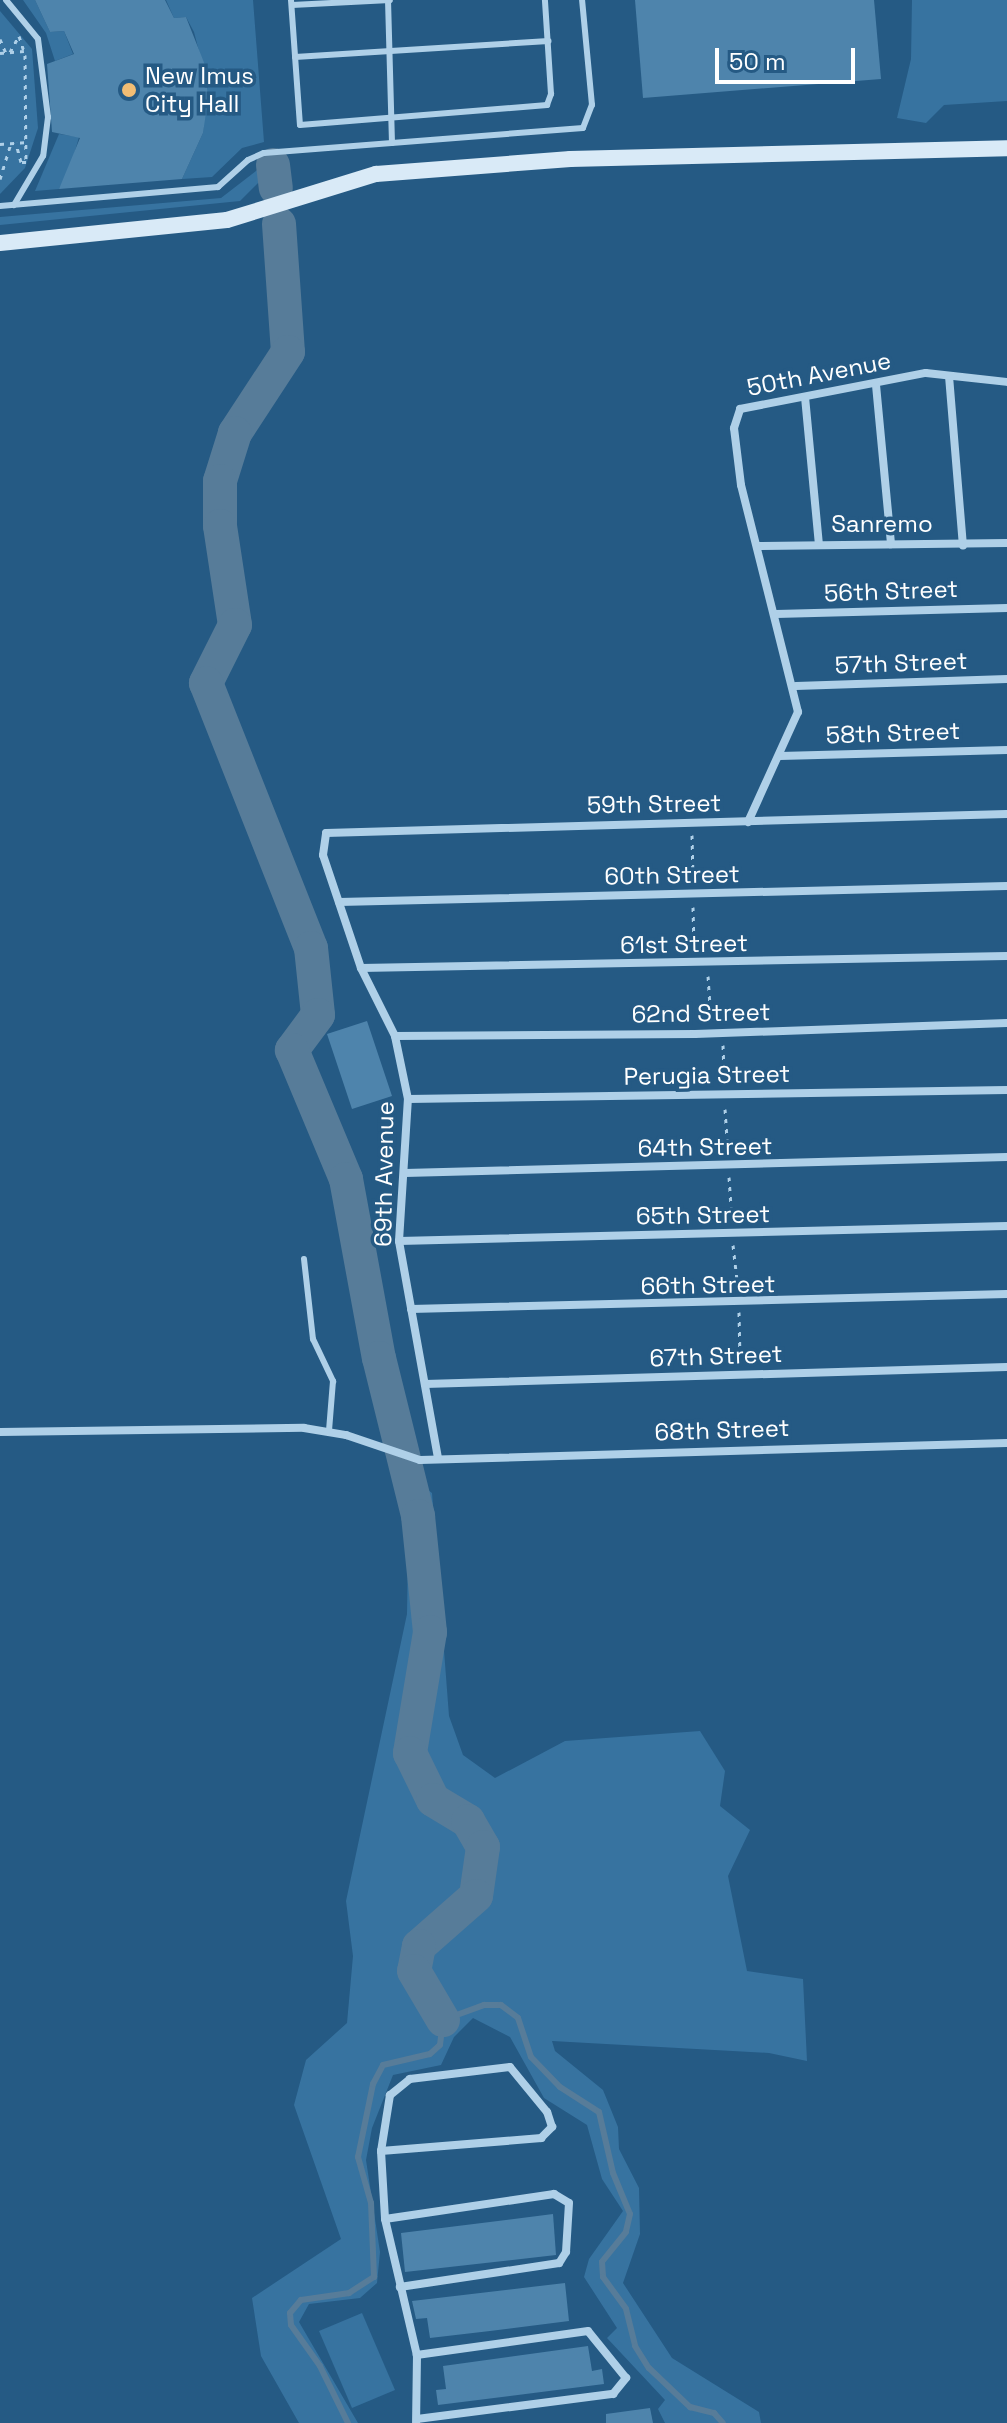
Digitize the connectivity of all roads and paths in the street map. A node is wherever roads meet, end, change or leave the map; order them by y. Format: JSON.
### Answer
{"nodes":[{"id":1,"x":6,"y":0,"type":"edge"},
{"id":2,"x":389,"y":0,"type":"edge"},
{"id":3,"x":545,"y":0,"type":"edge"},
{"id":4,"x":582,"y":0,"type":"edge"},
{"id":5,"x":292,"y":3,"type":"edge"},
{"id":6,"x":0,"y":39,"type":"edge"},
{"id":7,"x":548,"y":41,"type":"junction"},
{"id":8,"x":24,"y":51,"type":"junction"},
{"id":9,"x":389,"y":51,"type":"junction"},
{"id":10,"x":8,"y":52,"type":"junction"},
{"id":11,"x":0,"y":53,"type":"edge"},
{"id":12,"x":295,"y":57,"type":"junction"},
{"id":13,"x":391,"y":118,"type":"junction"},
{"id":14,"x":29,"y":142,"type":"junction"},
{"id":15,"x":13,"y":143,"type":"junction"},
{"id":16,"x":392,"y":143,"type":"junction"},
{"id":17,"x":0,"y":144,"type":"edge"},
{"id":18,"x":1007,"y":148,"type":"edge"},
{"id":19,"x":0,"y":179,"type":"edge"},
{"id":20,"x":14,"y":205,"type":"junction"},
{"id":21,"x":0,"y":206,"type":"edge"},
{"id":22,"x":0,"y":243,"type":"edge"},
{"id":23,"x":949,"y":376,"type":"junction"},
{"id":24,"x":1007,"y":382,"type":"edge"},
{"id":25,"x":876,"y":385,"type":"junction"},
{"id":26,"x":805,"y":397,"type":"junction"},
{"id":27,"x":1007,"y":543,"type":"edge"},
{"id":28,"x":819,"y":544,"type":"junction"},
{"id":29,"x":891,"y":544,"type":"junction"},
{"id":30,"x":963,"y":545,"type":"junction"},
{"id":31,"x":757,"y":546,"type":"junction"},
{"id":32,"x":1007,"y":608,"type":"edge"},
{"id":33,"x":776,"y":614,"type":"junction"},
{"id":34,"x":1007,"y":679,"type":"edge"},
{"id":35,"x":796,"y":686,"type":"junction"},
{"id":36,"x":1007,"y":750,"type":"edge"},
{"id":37,"x":780,"y":756,"type":"junction"},
{"id":38,"x":1007,"y":814,"type":"edge"},
{"id":39,"x":748,"y":822,"type":"junction"},
{"id":40,"x":323,"y":855,"type":"joint"},
{"id":41,"x":1007,"y":886,"type":"edge"},
{"id":42,"x":339,"y":902,"type":"junction"},
{"id":43,"x":1007,"y":956,"type":"edge"},
{"id":44,"x":708,"y":964,"type":"junction"},
{"id":45,"x":361,"y":968,"type":"junction"},
{"id":46,"x":1007,"y":1023,"type":"edge"},
{"id":47,"x":711,"y":1033,"type":"junction"},
{"id":48,"x":722,"y":1033,"type":"junction"},
{"id":49,"x":395,"y":1036,"type":"junction"},
{"id":50,"x":1007,"y":1090,"type":"edge"},
{"id":51,"x":724,"y":1094,"type":"junction"},
{"id":52,"x":408,"y":1099,"type":"junction"},
{"id":53,"x":1007,"y":1157,"type":"edge"},
{"id":54,"x":728,"y":1167,"type":"junction"},
{"id":55,"x":405,"y":1173,"type":"junction"},
{"id":56,"x":1007,"y":1226,"type":"edge"},
{"id":57,"x":732,"y":1235,"type":"junction"},
{"id":58,"x":399,"y":1241,"type":"junction"},
{"id":59,"x":304,"y":1259,"type":"dead end"},
{"id":60,"x":1007,"y":1294,"type":"edge"},
{"id":61,"x":739,"y":1305,"type":"junction"},
{"id":62,"x":411,"y":1309,"type":"junction"},
{"id":63,"x":1007,"y":1367,"type":"edge"},
{"id":64,"x":741,"y":1375,"type":"junction"},
{"id":65,"x":425,"y":1384,"type":"junction"},
{"id":66,"x":329,"y":1431,"type":"junction"},
{"id":67,"x":0,"y":1432,"type":"edge"},
{"id":68,"x":1007,"y":1443,"type":"edge"},
{"id":69,"x":438,"y":1458,"type":"junction"},
{"id":70,"x":381,"y":2151,"type":"junction"},
{"id":71,"x":385,"y":2219,"type":"junction"},
{"id":72,"x":400,"y":2287,"type":"junction"},
{"id":73,"x":417,"y":2355,"type":"junction"},
{"id":74,"x":416,"y":2421,"type":"edge"}],
"edges":[{"from":1,"to":20,"type":"lane"},
{"from":2,"to":5,"type":"lane"},
{"from":2,"to":9,"type":"lane"},
{"from":3,"to":7,"type":"lane"},
{"from":4,"to":16,"type":"lane"},
{"from":5,"to":12,"type":"lane"},
{"from":6,"to":10,"type":"path"},
{"from":7,"to":9,"type":"lane"},
{"from":7,"to":13,"type":"lane"},
{"from":8,"to":10,"type":"path"},
{"from":8,"to":10,"type":"path"},
{"from":8,"to":14,"type":"path"},
{"from":9,"to":12,"type":"lane"},
{"from":9,"to":13,"type":"lane"},
{"from":10,"to":11,"type":"path"},
{"from":12,"to":13,"type":"lane"},
{"from":13,"to":16,"type":"lane"},
{"from":14,"to":15,"type":"path"},
{"from":14,"to":15,"type":"path"},
{"from":15,"to":17,"type":"path"},
{"from":15,"to":19,"type":"path"},
{"from":16,"to":20,"type":"lane"},
{"from":18,"to":22,"type":"street"},
{"from":20,"to":21,"type":"lane"},
{"from":23,"to":24,"type":"street","name":"50th Avenue"},
{"from":23,"to":25,"type":"street","name":"50th Avenue"},
{"from":23,"to":30,"type":"street"},
{"from":25,"to":26,"type":"street","name":"50th Avenue"},
{"from":25,"to":29,"type":"street"},
{"from":26,"to":28,"type":"street"},
{"from":26,"to":31,"type":"street","name":"50th Avenue"},
{"from":27,"to":30,"type":"street","name":"Sanremo"},
{"from":28,"to":29,"type":"street","name":"Sanremo"},
{"from":28,"to":31,"type":"street","name":"Sanremo"},
{"from":29,"to":30,"type":"street","name":"Sanremo"},
{"from":31,"to":33,"type":"street"},
{"from":32,"to":33,"type":"street","name":"56th Street"},
{"from":33,"to":35,"type":"street"},
{"from":34,"to":35,"type":"street","name":"57th Street"},
{"from":35,"to":37,"type":"street"},
{"from":36,"to":37,"type":"street","name":"58th Street"},
{"from":37,"to":39,"type":"street"},
{"from":38,"to":39,"type":"street","name":"59th Street"},
{"from":39,"to":40,"type":"street","name":"59th Street"},
{"from":40,"to":42,"type":"street","name":"69th Avenue"},
{"from":41,"to":42,"type":"street","name":"60th Street"},
{"from":42,"to":45,"type":"street","name":"69th Avenue"},
{"from":43,"to":44,"type":"street","name":"61st Street"},
{"from":44,"to":45,"type":"street","name":"61st Street"},
{"from":44,"to":47,"type":"path"},
{"from":45,"to":49,"type":"street","name":"69th Avenue"},
{"from":46,"to":48,"type":"street","name":"62nd Street"},
{"from":47,"to":48,"type":"street","name":"62nd Street"},
{"from":47,"to":49,"type":"street","name":"62nd Street"},
{"from":48,"to":51,"type":"path"},
{"from":49,"to":52,"type":"street","name":"69th Avenue"},
{"from":50,"to":51,"type":"street","name":"Perugia Street"},
{"from":51,"to":52,"type":"street","name":"Perugia Street"},
{"from":51,"to":54,"type":"path"},
{"from":52,"to":55,"type":"street","name":"69th Avenue"},
{"from":53,"to":54,"type":"street","name":"64th Street"},
{"from":54,"to":55,"type":"street","name":"64th Street"},
{"from":54,"to":57,"type":"path"},
{"from":55,"to":58,"type":"street","name":"69th Avenue"},
{"from":56,"to":57,"type":"street","name":"65th Street"},
{"from":57,"to":58,"type":"street","name":"65th Street"},
{"from":57,"to":61,"type":"path"},
{"from":58,"to":62,"type":"street","name":"69th Avenue"},
{"from":59,"to":66,"type":"lane"},
{"from":60,"to":61,"type":"street","name":"66th Street"},
{"from":61,"to":62,"type":"street","name":"66th Street"},
{"from":61,"to":64,"type":"path"},
{"from":62,"to":65,"type":"street","name":"69th Avenue"},
{"from":63,"to":64,"type":"street","name":"67th Street"},
{"from":64,"to":65,"type":"street","name":"67th Street"},
{"from":65,"to":69,"type":"street","name":"69th Avenue"},
{"from":66,"to":67,"type":"street"},
{"from":66,"to":69,"type":"street","name":"68th Street"},
{"from":68,"to":69,"type":"street","name":"68th Street"},
{"from":70,"to":70,"type":"street"},
{"from":70,"to":71,"type":"street"},
{"from":71,"to":72,"type":"street"},
{"from":71,"to":72,"type":"street"},
{"from":72,"to":73,"type":"street"},
{"from":73,"to":74,"type":"street"},
{"from":73,"to":74,"type":"street"}]}
